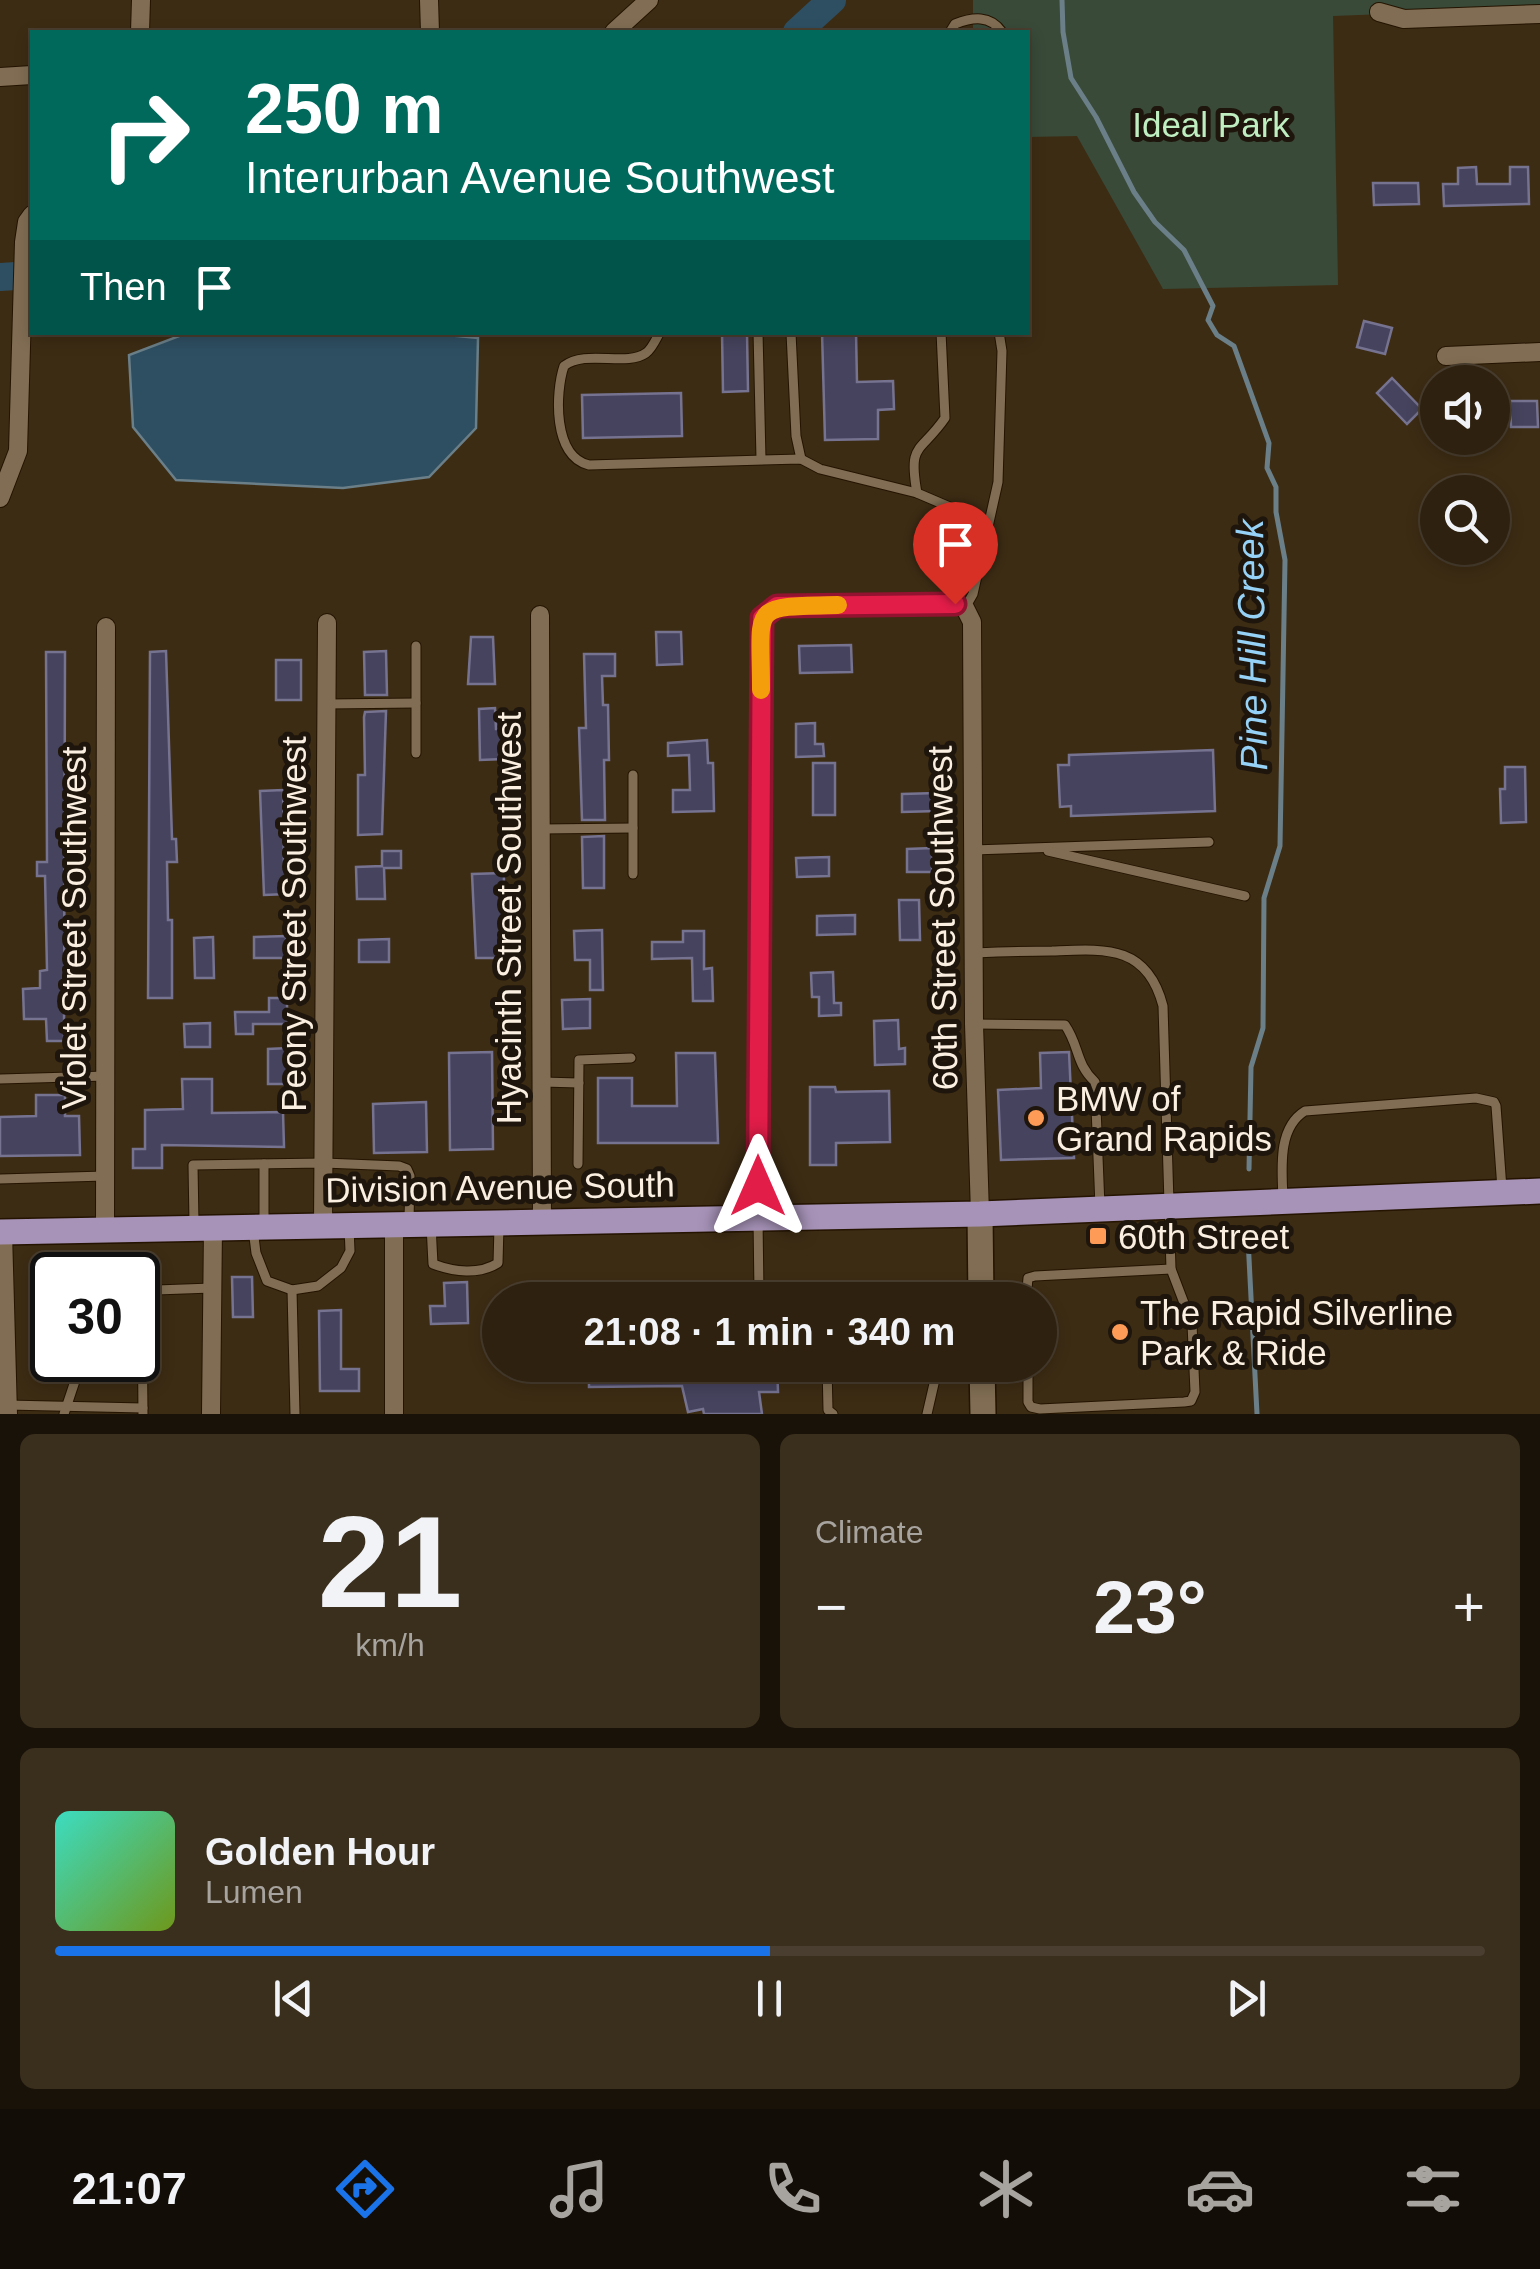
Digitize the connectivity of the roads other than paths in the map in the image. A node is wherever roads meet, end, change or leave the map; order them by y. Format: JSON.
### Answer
{"nodes":[{"id":1,"x":141,"y":0,"type":"edge"},
{"id":2,"x":430,"y":0,"type":"edge"},
{"id":3,"x":649,"y":0,"type":"edge"},
{"id":4,"x":1379,"y":12,"type":"dead end"},
{"id":5,"x":1540,"y":14,"type":"edge"},
{"id":6,"x":140,"y":30,"type":"edge"},
{"id":7,"x":430,"y":30,"type":"edge"},
{"id":8,"x":616,"y":30,"type":"edge"},
{"id":9,"x":951,"y":30,"type":"edge"},
{"id":10,"x":1000,"y":30,"type":"edge"},
{"id":11,"x":30,"y":75,"type":"edge"},
{"id":12,"x":0,"y":77,"type":"edge"},
{"id":13,"x":30,"y":218,"type":"edge"},
{"id":14,"x":658,"y":335,"type":"edge"},
{"id":15,"x":758,"y":335,"type":"edge"},
{"id":16,"x":791,"y":335,"type":"edge"},
{"id":17,"x":941,"y":335,"type":"edge"},
{"id":18,"x":999,"y":335,"type":"edge"},
{"id":19,"x":1540,"y":352,"type":"edge"},
{"id":20,"x":1446,"y":356,"type":"dead end"},
{"id":21,"x":802,"y":459,"type":"junction"},
{"id":22,"x":761,"y":460,"type":"junction"},
{"id":23,"x":917,"y":494,"type":"junction"},
{"id":24,"x":0,"y":498,"type":"edge"},
{"id":25,"x":976,"y":573,"type":"junction"},
{"id":26,"x":540,"y":615,"type":"dead end"},
{"id":27,"x":969,"y":615,"type":"junction"},
{"id":28,"x":327,"y":623,"type":"dead end"},
{"id":29,"x":106,"y":627,"type":"dead end"},
{"id":30,"x":416,"y":646,"type":"dead end"},
{"id":31,"x":416,"y":703,"type":"junction"},
{"id":32,"x":327,"y":704,"type":"junction"},
{"id":33,"x":416,"y":753,"type":"dead end"},
{"id":34,"x":633,"y":774,"type":"dead end"},
{"id":35,"x":540,"y":828,"type":"junction"},
{"id":36,"x":633,"y":828,"type":"junction"},
{"id":37,"x":1209,"y":842,"type":"dead end"},
{"id":38,"x":1035,"y":848,"type":"junction"},
{"id":39,"x":973,"y":850,"type":"junction"},
{"id":40,"x":633,"y":874,"type":"dead end"},
{"id":41,"x":1245,"y":896,"type":"dead end"},
{"id":42,"x":974,"y":953,"type":"junction"},
{"id":43,"x":974,"y":1024,"type":"junction"},
{"id":44,"x":631,"y":1058,"type":"dead end"},
{"id":45,"x":106,"y":1076,"type":"junction"},
{"id":46,"x":0,"y":1079,"type":"edge"},
{"id":47,"x":541,"y":1082,"type":"junction"},
{"id":48,"x":579,"y":1083,"type":"junction"},
{"id":49,"x":324,"y":1163,"type":"junction"},
{"id":50,"x":264,"y":1164,"type":"junction"},
{"id":51,"x":578,"y":1164,"type":"dead end"},
{"id":52,"x":105,"y":1176,"type":"junction"},
{"id":53,"x":0,"y":1180,"type":"edge"},
{"id":54,"x":1540,"y":1190,"type":"edge"},
{"id":55,"x":1502,"y":1192,"type":"junction"},
{"id":56,"x":1283,"y":1202,"type":"junction"},
{"id":57,"x":1171,"y":1207,"type":"junction"},
{"id":58,"x":1100,"y":1210,"type":"junction"},
{"id":59,"x":980,"y":1214,"type":"junction"},
{"id":60,"x":758,"y":1216,"type":"junction"},
{"id":61,"x":542,"y":1220,"type":"junction"},
{"id":62,"x":498,"y":1221,"type":"junction"},
{"id":63,"x":411,"y":1222,"type":"junction"},
{"id":64,"x":336,"y":1224,"type":"junction"},
{"id":65,"x":258,"y":1227,"type":"junction"},
{"id":66,"x":203,"y":1228,"type":"junction"},
{"id":67,"x":106,"y":1230,"type":"junction"},
{"id":68,"x":2,"y":1232,"type":"edge"},
{"id":69,"x":1171,"y":1270,"type":"junction"},
{"id":70,"x":759,"y":1282,"type":"edge"},
{"id":71,"x":982,"y":1282,"type":"edge"},
{"id":72,"x":1026,"y":1282,"type":"edge"},
{"id":73,"x":212,"y":1288,"type":"junction"},
{"id":74,"x":160,"y":1290,"type":"edge"},
{"id":75,"x":292,"y":1290,"type":"junction"},
{"id":76,"x":75,"y":1382,"type":"edge"},
{"id":77,"x":142,"y":1382,"type":"edge"},
{"id":78,"x":827,"y":1382,"type":"edge"},
{"id":79,"x":933,"y":1382,"type":"edge"},
{"id":80,"x":982,"y":1382,"type":"edge"},
{"id":81,"x":1028,"y":1382,"type":"edge"},
{"id":82,"x":8,"y":1409,"type":"edge"},
{"id":83,"x":65,"y":1410,"type":"edge"},
{"id":84,"x":144,"y":1411,"type":"edge"},
{"id":85,"x":211,"y":1414,"type":"edge"},
{"id":86,"x":296,"y":1414,"type":"edge"},
{"id":87,"x":394,"y":1414,"type":"edge"},
{"id":88,"x":833,"y":1414,"type":"edge"},
{"id":89,"x":927,"y":1414,"type":"edge"},
{"id":90,"x":983,"y":1414,"type":"edge"}],
"edges":[{"from":1,"to":6,"type":"street"},
{"from":2,"to":7,"type":"street"},
{"from":3,"to":8,"type":"street"},
{"from":4,"to":5,"type":"street"},
{"from":9,"to":10,"type":"lane"},
{"from":11,"to":12,"type":"street"},
{"from":13,"to":24,"type":"street"},
{"from":14,"to":22,"type":"lane"},
{"from":15,"to":22,"type":"lane"},
{"from":16,"to":21,"type":"lane"},
{"from":17,"to":23,"type":"lane"},
{"from":18,"to":25,"type":"lane"},
{"from":19,"to":20,"type":"street"},
{"from":21,"to":22,"type":"lane"},
{"from":21,"to":23,"type":"lane"},
{"from":23,"to":25,"type":"lane"},
{"from":25,"to":27,"type":"lane"},
{"from":26,"to":35,"type":"street","name":"Hyacinth Street Southwest"},
{"from":27,"to":39,"type":"street","name":"60th Street Southwest"},
{"from":27,"to":60,"type":"street"},
{"from":28,"to":32,"type":"street","name":"Peony Street Southwest"},
{"from":29,"to":45,"type":"street","name":"Violet Street Southwest"},
{"from":30,"to":31,"type":"lane"},
{"from":31,"to":32,"type":"lane"},
{"from":31,"to":33,"type":"lane"},
{"from":32,"to":49,"type":"street","name":"Peony Street Southwest"},
{"from":34,"to":36,"type":"lane"},
{"from":35,"to":36,"type":"lane"},
{"from":35,"to":47,"type":"street","name":"Hyacinth Street Southwest"},
{"from":36,"to":40,"type":"lane"},
{"from":37,"to":38,"type":"lane"},
{"from":38,"to":39,"type":"lane"},
{"from":38,"to":41,"type":"lane"},
{"from":39,"to":42,"type":"street","name":"60th Street Southwest"},
{"from":42,"to":43,"type":"street","name":"60th Street Southwest"},
{"from":42,"to":57,"type":"lane"},
{"from":43,"to":58,"type":"lane"},
{"from":43,"to":59,"type":"street","name":"60th Street Southwest"},
{"from":44,"to":48,"type":"lane"},
{"from":45,"to":46,"type":"lane"},
{"from":45,"to":52,"type":"street","name":"Violet Street Southwest"},
{"from":47,"to":48,"type":"lane"},
{"from":47,"to":61,"type":"street","name":"Hyacinth Street Southwest"},
{"from":48,"to":51,"type":"lane"},
{"from":49,"to":50,"type":"lane"},
{"from":49,"to":63,"type":"lane"},
{"from":49,"to":64,"type":"street","name":"Peony Street Southwest"},
{"from":50,"to":65,"type":"lane"},
{"from":50,"to":66,"type":"lane"},
{"from":52,"to":53,"type":"lane"},
{"from":52,"to":67,"type":"street","name":"Violet Street Southwest"},
{"from":54,"to":55,"type":"main road","name":"Division Avenue South"},
{"from":55,"to":56,"type":"main road","name":"Division Avenue South"},
{"from":55,"to":56,"type":"lane"},
{"from":56,"to":57,"type":"main road","name":"Division Avenue South"},
{"from":57,"to":58,"type":"main road","name":"Division Avenue South"},
{"from":57,"to":69,"type":"lane"},
{"from":58,"to":59,"type":"main road","name":"Division Avenue South"},
{"from":59,"to":60,"type":"main road","name":"Division Avenue South"},
{"from":59,"to":71,"type":"main road"},
{"from":60,"to":61,"type":"main road","name":"Division Avenue South"},
{"from":60,"to":70,"type":"lane"},
{"from":61,"to":62,"type":"main road","name":"Division Avenue South"},
{"from":62,"to":63,"type":"main road","name":"Division Avenue South"},
{"from":62,"to":63,"type":"lane"},
{"from":63,"to":64,"type":"main road","name":"Division Avenue South"},
{"from":63,"to":87,"type":"street"},
{"from":64,"to":65,"type":"main road","name":"Division Avenue South"},
{"from":64,"to":75,"type":"lane"},
{"from":65,"to":66,"type":"main road","name":"Division Avenue South"},
{"from":65,"to":75,"type":"lane"},
{"from":66,"to":67,"type":"main road","name":"Division Avenue South"},
{"from":66,"to":73,"type":"street"},
{"from":67,"to":68,"type":"main road","name":"Division Avenue South"},
{"from":68,"to":82,"type":"street"},
{"from":69,"to":72,"type":"lane"},
{"from":69,"to":81,"type":"lane"},
{"from":73,"to":74,"type":"lane"},
{"from":73,"to":85,"type":"street"},
{"from":75,"to":86,"type":"lane"},
{"from":76,"to":83,"type":"lane"},
{"from":77,"to":84,"type":"lane"},
{"from":78,"to":88,"type":"lane"},
{"from":79,"to":89,"type":"lane"},
{"from":80,"to":90,"type":"main road"},
{"from":82,"to":83,"type":"lane"},
{"from":83,"to":84,"type":"lane"}]}
